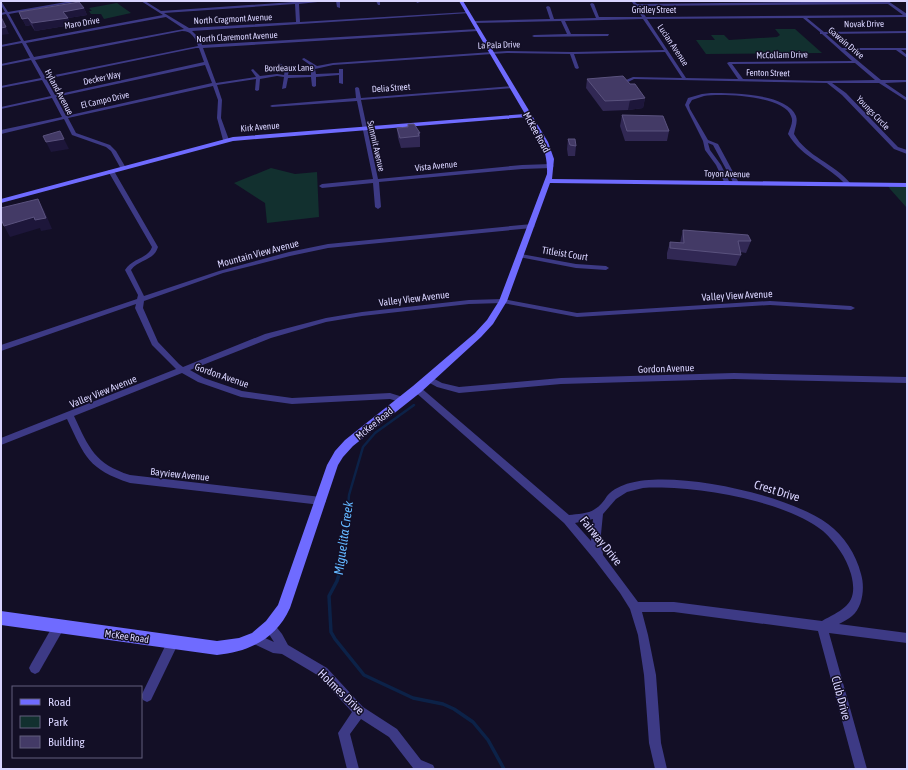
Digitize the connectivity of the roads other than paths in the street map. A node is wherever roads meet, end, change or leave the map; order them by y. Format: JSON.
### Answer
{"nodes":[{"id":1,"x":78,"y":1,"type":"edge"},
{"id":2,"x":143,"y":1,"type":"edge"},
{"id":3,"x":325,"y":1,"type":"edge"},
{"id":4,"x":338,"y":1,"type":"edge"},
{"id":5,"x":461,"y":1,"type":"edge"},
{"id":6,"x":1,"y":2,"type":"edge"},
{"id":7,"x":297,"y":2,"type":"junction"},
{"id":8,"x":765,"y":2,"type":"edge"},
{"id":9,"x":806,"y":2,"type":"edge"},
{"id":10,"x":847,"y":2,"type":"edge"},
{"id":11,"x":887,"y":2,"type":"edge"},
{"id":12,"x":635,"y":3,"type":"edge"},
{"id":13,"x":592,"y":4,"type":"dead end"},
{"id":14,"x":257,"y":5,"type":"junction"},
{"id":15,"x":548,"y":6,"type":"dead end"},
{"id":16,"x":215,"y":7,"type":"junction"},
{"id":17,"x":339,"y":7,"type":"dead end"},
{"id":18,"x":256,"y":11,"type":"dead end"},
{"id":19,"x":160,"y":12,"type":"junction"},
{"id":20,"x":7,"y":13,"type":"junction"},
{"id":21,"x":468,"y":13,"type":"junction"},
{"id":22,"x":1,"y":14,"type":"edge"},
{"id":23,"x":214,"y":14,"type":"dead end"},
{"id":24,"x":166,"y":16,"type":"junction"},
{"id":25,"x":907,"y":16,"type":"edge"},
{"id":26,"x":781,"y":17,"type":"junction"},
{"id":27,"x":804,"y":17,"type":"junction"},
{"id":28,"x":645,"y":18,"type":"junction"},
{"id":29,"x":552,"y":19,"type":"junction"},
{"id":30,"x":598,"y":19,"type":"junction"},
{"id":31,"x":563,"y":20,"type":"junction"},
{"id":32,"x":474,"y":22,"type":"junction"},
{"id":33,"x":298,"y":23,"type":"junction"},
{"id":34,"x":188,"y":30,"type":"junction"},
{"id":35,"x":478,"y":30,"type":"junction"},
{"id":36,"x":821,"y":32,"type":"junction"},
{"id":37,"x":907,"y":32,"type":"edge"},
{"id":38,"x":569,"y":35,"type":"junction"},
{"id":39,"x":608,"y":35,"type":"dead end"},
{"id":40,"x":534,"y":36,"type":"dead end"},
{"id":41,"x":23,"y":42,"type":"junction"},
{"id":42,"x":1,"y":46,"type":"edge"},
{"id":43,"x":202,"y":47,"type":"junction"},
{"id":44,"x":841,"y":49,"type":"junction"},
{"id":45,"x":897,"y":49,"type":"junction"},
{"id":46,"x":907,"y":49,"type":"edge"},
{"id":47,"x":667,"y":51,"type":"junction"},
{"id":48,"x":492,"y":53,"type":"junction"},
{"id":49,"x":572,"y":53,"type":"junction"},
{"id":50,"x":620,"y":53,"type":"junction"},
{"id":51,"x":907,"y":57,"type":"edge"},
{"id":52,"x":623,"y":58,"type":"dead end"},
{"id":53,"x":32,"y":59,"type":"junction"},
{"id":54,"x":304,"y":59,"type":"dead end"},
{"id":55,"x":856,"y":62,"type":"junction"},
{"id":56,"x":207,"y":63,"type":"junction"},
{"id":57,"x":279,"y":64,"type":"dead end"},
{"id":58,"x":1,"y":65,"type":"edge"},
{"id":59,"x":314,"y":66,"type":"junction"},
{"id":60,"x":341,"y":67,"type":"dead end"},
{"id":61,"x":577,"y":68,"type":"dead end"},
{"id":62,"x":253,"y":70,"type":"dead end"},
{"id":63,"x":341,"y":74,"type":"junction"},
{"id":64,"x":285,"y":75,"type":"junction"},
{"id":65,"x":314,"y":76,"type":"junction"},
{"id":66,"x":258,"y":77,"type":"junction"},
{"id":67,"x":43,"y":78,"type":"junction"},
{"id":68,"x":685,"y":79,"type":"junction"},
{"id":69,"x":879,"y":80,"type":"junction"},
{"id":70,"x":628,"y":81,"type":"edge"},
{"id":71,"x":742,"y":81,"type":"junction"},
{"id":72,"x":907,"y":81,"type":"edge"},
{"id":73,"x":828,"y":82,"type":"junction"},
{"id":74,"x":341,"y":83,"type":"dead end"},
{"id":75,"x":213,"y":84,"type":"junction"},
{"id":76,"x":314,"y":86,"type":"dead end"},
{"id":77,"x":512,"y":86,"type":"junction"},
{"id":78,"x":1,"y":87,"type":"edge"},
{"id":79,"x":284,"y":88,"type":"dead end"},
{"id":80,"x":357,"y":88,"type":"dead end"},
{"id":81,"x":257,"y":90,"type":"dead end"},
{"id":82,"x":52,"y":96,"type":"junction"},
{"id":83,"x":359,"y":98,"type":"junction"},
{"id":84,"x":907,"y":100,"type":"edge"},
{"id":85,"x":272,"y":106,"type":"dead end"},
{"id":86,"x":1,"y":108,"type":"edge"},
{"id":87,"x":529,"y":116,"type":"junction"},
{"id":88,"x":64,"y":118,"type":"junction"},
{"id":89,"x":364,"y":128,"type":"junction"},
{"id":90,"x":1,"y":132,"type":"edge"},
{"id":91,"x":226,"y":140,"type":"junction"},
{"id":92,"x":706,"y":141,"type":"junction"},
{"id":93,"x":907,"y":152,"type":"edge"},
{"id":94,"x":551,"y":166,"type":"junction"},
{"id":95,"x":123,"y":168,"type":"junction"},
{"id":96,"x":111,"y":171,"type":"junction"},
{"id":97,"x":376,"y":181,"type":"junction"},
{"id":98,"x":547,"y":181,"type":"junction"},
{"id":99,"x":727,"y":183,"type":"junction"},
{"id":100,"x":736,"y":183,"type":"junction"},
{"id":101,"x":845,"y":184,"type":"junction"},
{"id":102,"x":907,"y":185,"type":"edge"},
{"id":103,"x":322,"y":186,"type":"dead end"},
{"id":104,"x":1,"y":201,"type":"edge"},
{"id":105,"x":378,"y":207,"type":"dead end"},
{"id":106,"x":532,"y":226,"type":"junction"},
{"id":107,"x":521,"y":256,"type":"junction"},
{"id":108,"x":606,"y":268,"type":"dead end"},
{"id":109,"x":140,"y":300,"type":"junction"},
{"id":110,"x":503,"y":301,"type":"junction"},
{"id":111,"x":851,"y":308,"type":"dead end"},
{"id":112,"x":1,"y":348,"type":"edge"},
{"id":113,"x":184,"y":370,"type":"junction"},
{"id":114,"x":429,"y":379,"type":"junction"},
{"id":115,"x":907,"y":380,"type":"edge"},
{"id":116,"x":417,"y":389,"type":"junction"},
{"id":117,"x":403,"y":400,"type":"junction"},
{"id":118,"x":69,"y":415,"type":"junction"},
{"id":119,"x":1,"y":442,"type":"edge"},
{"id":120,"x":321,"y":500,"type":"junction"},
{"id":121,"x":599,"y":512,"type":"junction"},
{"id":122,"x":567,"y":520,"type":"junction"},
{"id":123,"x":598,"y":556,"type":"junction"},
{"id":124,"x":635,"y":607,"type":"junction"},
{"id":125,"x":1,"y":618,"type":"edge"},
{"id":126,"x":59,"y":626,"type":"junction"},
{"id":127,"x":822,"y":627,"type":"junction"},
{"id":128,"x":270,"y":628,"type":"junction"},
{"id":129,"x":907,"y":638,"type":"edge"},
{"id":130,"x":256,"y":639,"type":"junction"},
{"id":131,"x":172,"y":642,"type":"junction"},
{"id":132,"x":284,"y":649,"type":"junction"},
{"id":133,"x":35,"y":668,"type":"dead end"},
{"id":134,"x":147,"y":696,"type":"dead end"},
{"id":135,"x":359,"y":711,"type":"junction"},
{"id":136,"x":353,"y":769,"type":"edge"},
{"id":137,"x":429,"y":769,"type":"edge"},
{"id":138,"x":661,"y":769,"type":"edge"},
{"id":139,"x":861,"y":769,"type":"edge"}],
"edges":[{"from":1,"to":20,"type":"street"},
{"from":2,"to":19,"type":"street"},
{"from":3,"to":7,"type":"street"},
{"from":4,"to":17,"type":"street"},
{"from":5,"to":21,"type":"street","name":"McKee Road"},
{"from":6,"to":20,"type":"street","name":"Hyland Avenue"},
{"from":7,"to":14,"type":"street"},
{"from":7,"to":33,"type":"street"},
{"from":8,"to":9,"type":"street"},
{"from":8,"to":12,"type":"street"},
{"from":8,"to":26,"type":"street"},
{"from":9,"to":10,"type":"street"},
{"from":10,"to":11,"type":"street"},
{"from":11,"to":25,"type":"street"},
{"from":12,"to":28,"type":"street","name":"Lucian Avenue"},
{"from":13,"to":30,"type":"street"},
{"from":14,"to":16,"type":"street"},
{"from":14,"to":18,"type":"street"},
{"from":15,"to":29,"type":"street"},
{"from":16,"to":19,"type":"street"},
{"from":16,"to":23,"type":"street"},
{"from":19,"to":24,"type":"street"},
{"from":20,"to":22,"type":"street"},
{"from":20,"to":41,"type":"street","name":"Hyland Avenue"},
{"from":21,"to":32,"type":"street","name":"McKee Road"},
{"from":21,"to":33,"type":"street","name":"North Cragmont Avenue"},
{"from":24,"to":34,"type":"street"},
{"from":24,"to":41,"type":"street","name":"Maro Drive"},
{"from":25,"to":27,"type":"street","name":"Gridley Street"},
{"from":26,"to":27,"type":"street","name":"Gridley Street"},
{"from":26,"to":28,"type":"street","name":"Gridley Street"},
{"from":27,"to":36,"type":"street","name":"Gawain Drive"},
{"from":28,"to":30,"type":"street","name":"Gridley Street"},
{"from":28,"to":47,"type":"street","name":"Lucian Avenue"},
{"from":29,"to":31,"type":"street","name":"Gridley Street"},
{"from":29,"to":32,"type":"street","name":"Gridley Street"},
{"from":30,"to":31,"type":"street","name":"Gridley Street"},
{"from":31,"to":38,"type":"street"},
{"from":32,"to":35,"type":"street","name":"McKee Road"},
{"from":33,"to":34,"type":"street","name":"North Cragmont Avenue"},
{"from":34,"to":43,"type":"street"},
{"from":34,"to":53,"type":"street","name":"North Cragmont Avenue"},
{"from":35,"to":43,"type":"street","name":"North Claremont Avenue"},
{"from":35,"to":48,"type":"street","name":"McKee Road"},
{"from":36,"to":37,"type":"street","name":"Novak Drive"},
{"from":36,"to":44,"type":"street","name":"Gawain Drive"},
{"from":38,"to":39,"type":"street"},
{"from":38,"to":40,"type":"street"},
{"from":41,"to":42,"type":"street","name":"Maro Drive"},
{"from":41,"to":53,"type":"street","name":"Hyland Avenue"},
{"from":43,"to":56,"type":"street"},
{"from":43,"to":67,"type":"street","name":"North Claremont Avenue"},
{"from":44,"to":45,"type":"street"},
{"from":44,"to":55,"type":"street","name":"Gawain Drive"},
{"from":45,"to":46,"type":"street"},
{"from":45,"to":51,"type":"street"},
{"from":47,"to":50,"type":"street","name":"La Pala Drive"},
{"from":47,"to":68,"type":"street","name":"Lucian Avenue"},
{"from":48,"to":49,"type":"street","name":"La Pala Drive"},
{"from":48,"to":59,"type":"street","name":"La Pala Drive"},
{"from":48,"to":77,"type":"street","name":"McKee Road"},
{"from":49,"to":50,"type":"street","name":"La Pala Drive"},
{"from":49,"to":61,"type":"street"},
{"from":50,"to":52,"type":"street"},
{"from":53,"to":58,"type":"street","name":"North Cragmont Avenue"},
{"from":53,"to":67,"type":"street","name":"Hyland Avenue"},
{"from":54,"to":59,"type":"street"},
{"from":55,"to":69,"type":"street","name":"Gawain Drive"},
{"from":55,"to":71,"type":"street","name":"McCollam Drive"},
{"from":56,"to":75,"type":"street"},
{"from":56,"to":82,"type":"street","name":"Decker Way"},
{"from":57,"to":64,"type":"street"},
{"from":59,"to":65,"type":"street"},
{"from":60,"to":63,"type":"street"},
{"from":62,"to":66,"type":"street"},
{"from":63,"to":65,"type":"street","name":"Bordeaux Lane"},
{"from":63,"to":74,"type":"street"},
{"from":64,"to":65,"type":"street","name":"Bordeaux Lane"},
{"from":64,"to":66,"type":"street","name":"Bordeaux Lane"},
{"from":64,"to":79,"type":"street"},
{"from":65,"to":76,"type":"street"},
{"from":66,"to":75,"type":"street","name":"Bordeaux Lane"},
{"from":66,"to":81,"type":"street"},
{"from":67,"to":78,"type":"street","name":"North Claremont Avenue"},
{"from":67,"to":82,"type":"street","name":"Hyland Avenue"},
{"from":68,"to":70,"type":"street","name":"Fenton Street"},
{"from":68,"to":71,"type":"street","name":"Fenton Street"},
{"from":69,"to":72,"type":"street","name":"Fenton Street"},
{"from":69,"to":73,"type":"street","name":"Fenton Street"},
{"from":69,"to":84,"type":"street","name":"Gawain Drive"},
{"from":71,"to":73,"type":"street","name":"Fenton Street"},
{"from":73,"to":93,"type":"street","name":"Youngs Circle"},
{"from":75,"to":88,"type":"street","name":"El Campo Drive"},
{"from":75,"to":91,"type":"street"},
{"from":77,"to":83,"type":"street","name":"Delia Street"},
{"from":77,"to":87,"type":"street","name":"McKee Road"},
{"from":80,"to":83,"type":"street","name":"Summit Avenue"},
{"from":82,"to":86,"type":"street","name":"Decker Way"},
{"from":82,"to":88,"type":"street","name":"Hyland Avenue"},
{"from":83,"to":85,"type":"street","name":"Delia Street"},
{"from":83,"to":89,"type":"street","name":"Summit Avenue"},
{"from":87,"to":89,"type":"street","name":"Kirk Avenue"},
{"from":87,"to":94,"type":"street","name":"McKee Road"},
{"from":88,"to":90,"type":"street","name":"El Campo Drive"},
{"from":88,"to":95,"type":"street","name":"Hyland Avenue"},
{"from":89,"to":91,"type":"street","name":"Kirk Avenue"},
{"from":89,"to":97,"type":"street","name":"Summit Avenue"},
{"from":91,"to":95,"type":"street","name":"Kirk Avenue"},
{"from":92,"to":99,"type":"street"},
{"from":92,"to":100,"type":"street"},
{"from":92,"to":101,"type":"street"},
{"from":94,"to":97,"type":"street","name":"Vista Avenue"},
{"from":94,"to":98,"type":"street","name":"McKee Road"},
{"from":95,"to":96,"type":"street","name":"Kirk Avenue"},
{"from":96,"to":104,"type":"street","name":"Kirk Avenue"},
{"from":96,"to":109,"type":"street","name":"Gordon Avenue"},
{"from":97,"to":103,"type":"street","name":"Vista Avenue"},
{"from":97,"to":105,"type":"street","name":"Summit Avenue"},
{"from":98,"to":99,"type":"street","name":"Toyon Avenue"},
{"from":98,"to":106,"type":"street","name":"McKee Road"},
{"from":99,"to":100,"type":"street","name":"Toyon Avenue"},
{"from":100,"to":101,"type":"street","name":"Toyon Avenue"},
{"from":101,"to":102,"type":"street","name":"Toyon Avenue"},
{"from":106,"to":107,"type":"street","name":"McKee Road"},
{"from":106,"to":109,"type":"street","name":"Mountain View Avenue"},
{"from":107,"to":108,"type":"street","name":"Titleist Court"},
{"from":107,"to":110,"type":"street","name":"McKee Road"},
{"from":109,"to":112,"type":"street","name":"Mountain View Avenue"},
{"from":109,"to":113,"type":"street","name":"Gordon Avenue"},
{"from":110,"to":111,"type":"street","name":"Valley View Avenue"},
{"from":110,"to":113,"type":"street","name":"Valley View Avenue"},
{"from":110,"to":114,"type":"street","name":"McKee Road"},
{"from":113,"to":117,"type":"street","name":"Gordon Avenue"},
{"from":113,"to":118,"type":"street","name":"Valley View Avenue"},
{"from":114,"to":115,"type":"street","name":"Gordon Avenue"},
{"from":114,"to":116,"type":"street","name":"McKee Road"},
{"from":116,"to":117,"type":"street","name":"McKee Road"},
{"from":116,"to":122,"type":"street","name":"Fairway Drive"},
{"from":117,"to":120,"type":"street","name":"McKee Road"},
{"from":118,"to":119,"type":"street","name":"Valley View Avenue"},
{"from":118,"to":120,"type":"street","name":"Bayview Avenue"},
{"from":120,"to":128,"type":"street","name":"McKee Road"},
{"from":121,"to":122,"type":"street"},
{"from":121,"to":123,"type":"street"},
{"from":121,"to":127,"type":"street","name":"Crest Drive"},
{"from":122,"to":123,"type":"street","name":"Fairway Drive"},
{"from":123,"to":124,"type":"street","name":"Fairway Drive"},
{"from":124,"to":127,"type":"street"},
{"from":124,"to":138,"type":"street","name":"Fairway Drive"},
{"from":125,"to":126,"type":"street","name":"McKee Road"},
{"from":126,"to":131,"type":"street","name":"McKee Road"},
{"from":126,"to":133,"type":"street"},
{"from":127,"to":129,"type":"street"},
{"from":127,"to":139,"type":"street","name":"Club Drive"},
{"from":128,"to":130,"type":"street","name":"McKee Road"},
{"from":128,"to":132,"type":"street","name":"Holmes Drive"},
{"from":130,"to":131,"type":"street","name":"McKee Road"},
{"from":130,"to":132,"type":"street","name":"Holmes Drive"},
{"from":131,"to":134,"type":"street"},
{"from":132,"to":135,"type":"street","name":"Holmes Drive"},
{"from":135,"to":136,"type":"street"},
{"from":135,"to":137,"type":"street","name":"Holmes Drive"}]}
